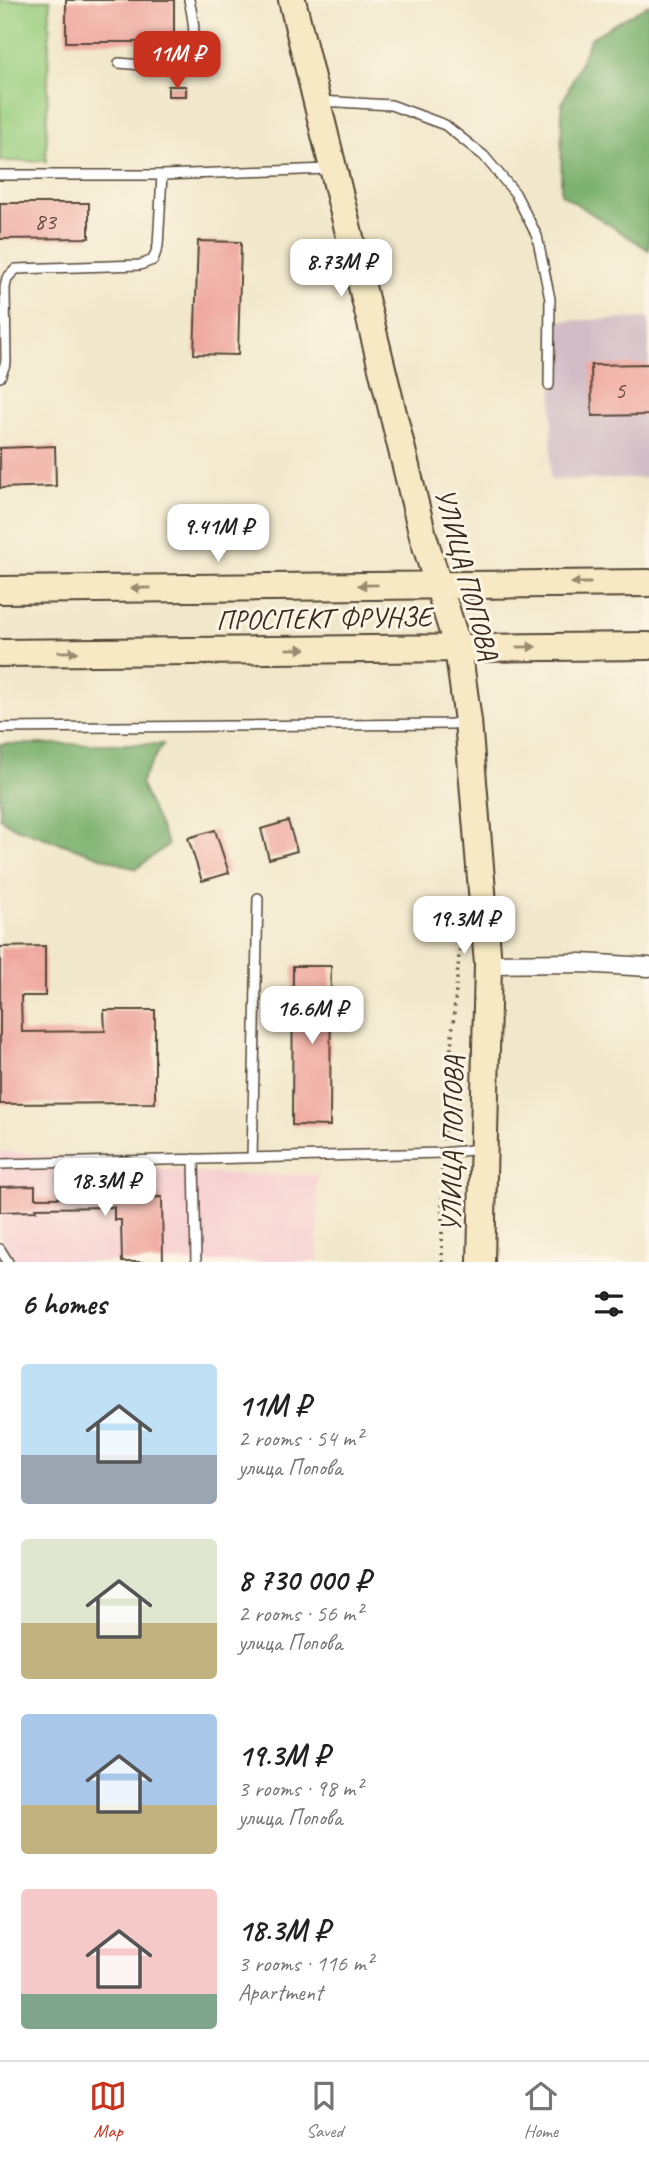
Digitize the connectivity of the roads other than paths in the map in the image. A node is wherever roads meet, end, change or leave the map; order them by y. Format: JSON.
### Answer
{"nodes":[{"id":1,"x":189,"y":0,"type":"edge"},
{"id":2,"x":292,"y":0,"type":"edge"},
{"id":3,"x":119,"y":63,"type":"dead end"},
{"id":4,"x":317,"y":101,"type":"junction"},
{"id":5,"x":334,"y":169,"type":"junction"},
{"id":6,"x":0,"y":175,"type":"edge"},
{"id":7,"x":162,"y":175,"type":"junction"},
{"id":8,"x":0,"y":377,"type":"edge"},
{"id":9,"x":548,"y":385,"type":"dead end"},
{"id":10,"x":649,"y":583,"type":"edge"},
{"id":11,"x":436,"y":585,"type":"junction"},
{"id":12,"x":0,"y":590,"type":"edge"},
{"id":13,"x":649,"y":646,"type":"edge"},
{"id":14,"x":458,"y":648,"type":"junction"},
{"id":15,"x":0,"y":653,"type":"edge"},
{"id":16,"x":468,"y":721,"type":"junction"},
{"id":17,"x":0,"y":727,"type":"edge"},
{"id":18,"x":258,"y":898,"type":"dead end"},
{"id":19,"x":488,"y":964,"type":"junction"},
{"id":20,"x":649,"y":967,"type":"edge"},
{"id":21,"x":482,"y":1149,"type":"junction"},
{"id":22,"x":252,"y":1158,"type":"junction"},
{"id":23,"x":194,"y":1159,"type":"junction"},
{"id":24,"x":0,"y":1164,"type":"edge"},
{"id":25,"x":0,"y":1249,"type":"edge"},
{"id":26,"x":8,"y":1262,"type":"edge"},
{"id":27,"x":196,"y":1262,"type":"edge"},
{"id":28,"x":481,"y":1262,"type":"edge"}],
"edges":[{"from":1,"to":3,"type":"lane"},
{"from":2,"to":4,"type":"street","name":"УЛИЦА ПОПОВА"},
{"from":4,"to":5,"type":"street","name":"УЛИЦА ПОПОВА"},
{"from":4,"to":9,"type":"lane"},
{"from":5,"to":7,"type":"lane"},
{"from":5,"to":11,"type":"street","name":"УЛИЦА ПОПОВА"},
{"from":6,"to":7,"type":"lane"},
{"from":7,"to":8,"type":"lane"},
{"from":10,"to":11,"type":"street","name":"ПРОСПЕКТ ФРУНЗЕ","one_way":true},
{"from":11,"to":12,"type":"street","name":"ПРОСПЕКТ ФРУНЗЕ","one_way":true},
{"from":11,"to":14,"type":"street","name":"УЛИЦА ПОПОВА"},
{"from":14,"to":13,"type":"street","name":"ПРОСПЕКТ ФРУНЗЕ","one_way":true},
{"from":15,"to":14,"type":"street","name":"ПРОСПЕКТ ФРУНЗЕ","one_way":true},
{"from":14,"to":16,"type":"street","name":"УЛИЦА ПОПОВА"},
{"from":16,"to":17,"type":"lane"},
{"from":16,"to":19,"type":"street","name":"УЛИЦА ПОПОВА"},
{"from":18,"to":22,"type":"lane"},
{"from":19,"to":20,"type":"street"},
{"from":19,"to":21,"type":"street","name":"УЛИЦА ПОПОВА"},
{"from":21,"to":22,"type":"lane"},
{"from":21,"to":28,"type":"street","name":"УЛИЦА ПОПОВА"},
{"from":22,"to":23,"type":"lane"},
{"from":23,"to":24,"type":"lane"},
{"from":23,"to":27,"type":"lane"},
{"from":25,"to":26,"type":"lane"}]}
